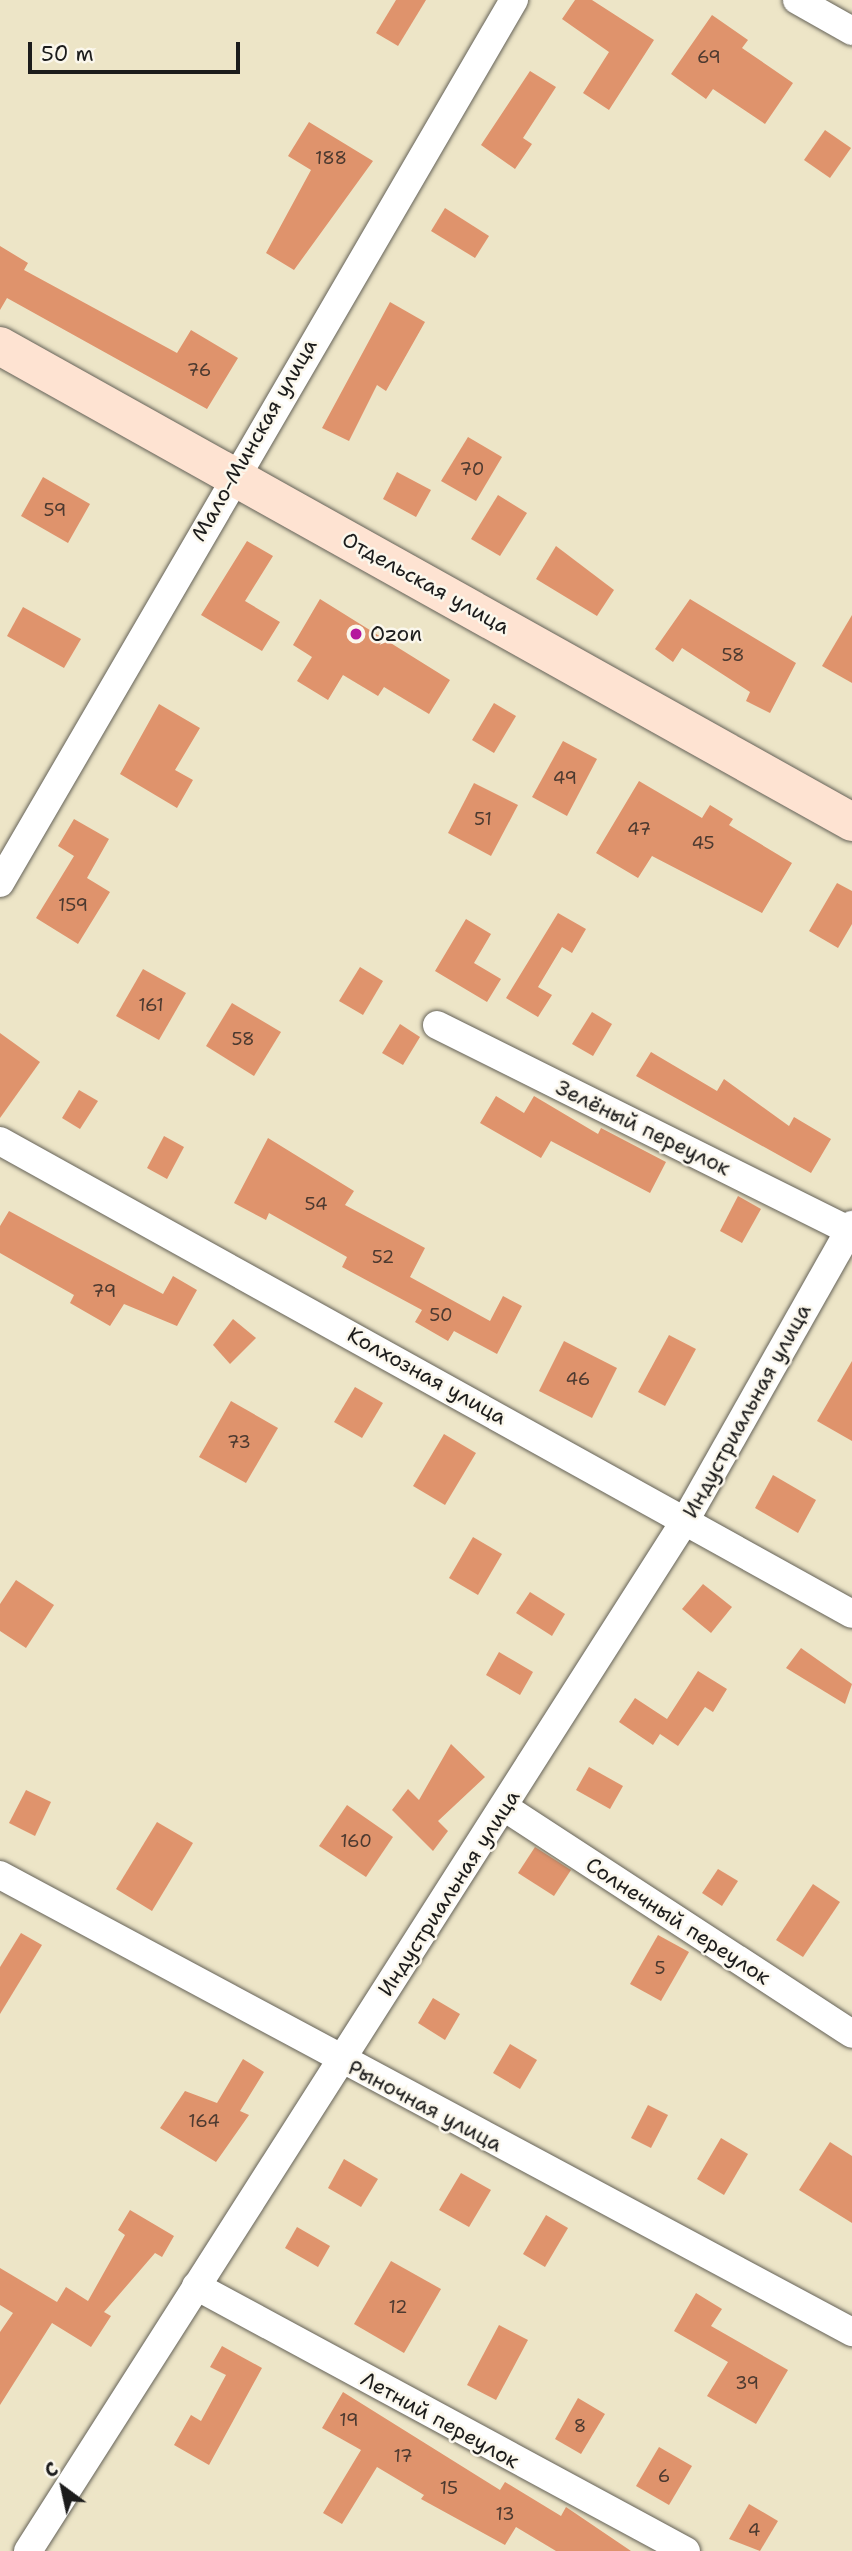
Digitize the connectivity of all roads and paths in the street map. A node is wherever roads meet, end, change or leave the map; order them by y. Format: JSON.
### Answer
{"nodes":[{"id":1,"x":514,"y":0,"type":"edge"},
{"id":2,"x":797,"y":0,"type":"edge"},
{"id":3,"x":852,"y":31,"type":"edge"},
{"id":4,"x":0,"y":346,"type":"edge"},
{"id":5,"x":232,"y":475,"type":"junction"},
{"id":6,"x":852,"y":821,"type":"edge"},
{"id":7,"x":0,"y":883,"type":"edge"},
{"id":8,"x":437,"y":1025,"type":"dead end"},
{"id":9,"x":0,"y":1141,"type":"edge"},
{"id":10,"x":851,"y":1227,"type":"edge"},
{"id":11,"x":686,"y":1519,"type":"junction"},
{"id":12,"x":852,"y":1614,"type":"edge"},
{"id":13,"x":504,"y":1807,"type":"junction"},
{"id":14,"x":0,"y":1875,"type":"edge"},
{"id":15,"x":852,"y":2034,"type":"edge"},
{"id":16,"x":341,"y":2061,"type":"junction"},
{"id":17,"x":196,"y":2286,"type":"junction"},
{"id":18,"x":852,"y":2332,"type":"edge"},
{"id":19,"x":27,"y":2551,"type":"edge"},
{"id":20,"x":686,"y":2551,"type":"edge"}],
"edges":[{"from":1,"to":5,"type":"street","name":"Мало-Минская улица"},
{"from":2,"to":3,"type":"street"},
{"from":4,"to":5,"type":"street","name":"Отдельская улица"},
{"from":5,"to":6,"type":"street","name":"Отдельская улица"},
{"from":5,"to":7,"type":"street","name":"Мало-Минская улица"},
{"from":8,"to":10,"type":"street","name":"Зелёный переулок"},
{"from":9,"to":11,"type":"street","name":"Колхозная улица"},
{"from":10,"to":11,"type":"street","name":"Индустриальная улица"},
{"from":11,"to":12,"type":"street","name":"Колхозная улица"},
{"from":11,"to":13,"type":"street","name":"Индустриальная улица"},
{"from":13,"to":15,"type":"street","name":"Солнечный переулок"},
{"from":13,"to":16,"type":"street","name":"Индустриальная улица"},
{"from":14,"to":16,"type":"street","name":"Рыночная улица"},
{"from":16,"to":17,"type":"street","name":"Индустриальная улица"},
{"from":16,"to":18,"type":"street","name":"Рыночная улица"},
{"from":17,"to":19,"type":"street","name":"Индустриальная улица"},
{"from":17,"to":20,"type":"street","name":"Летний переулок"}]}
